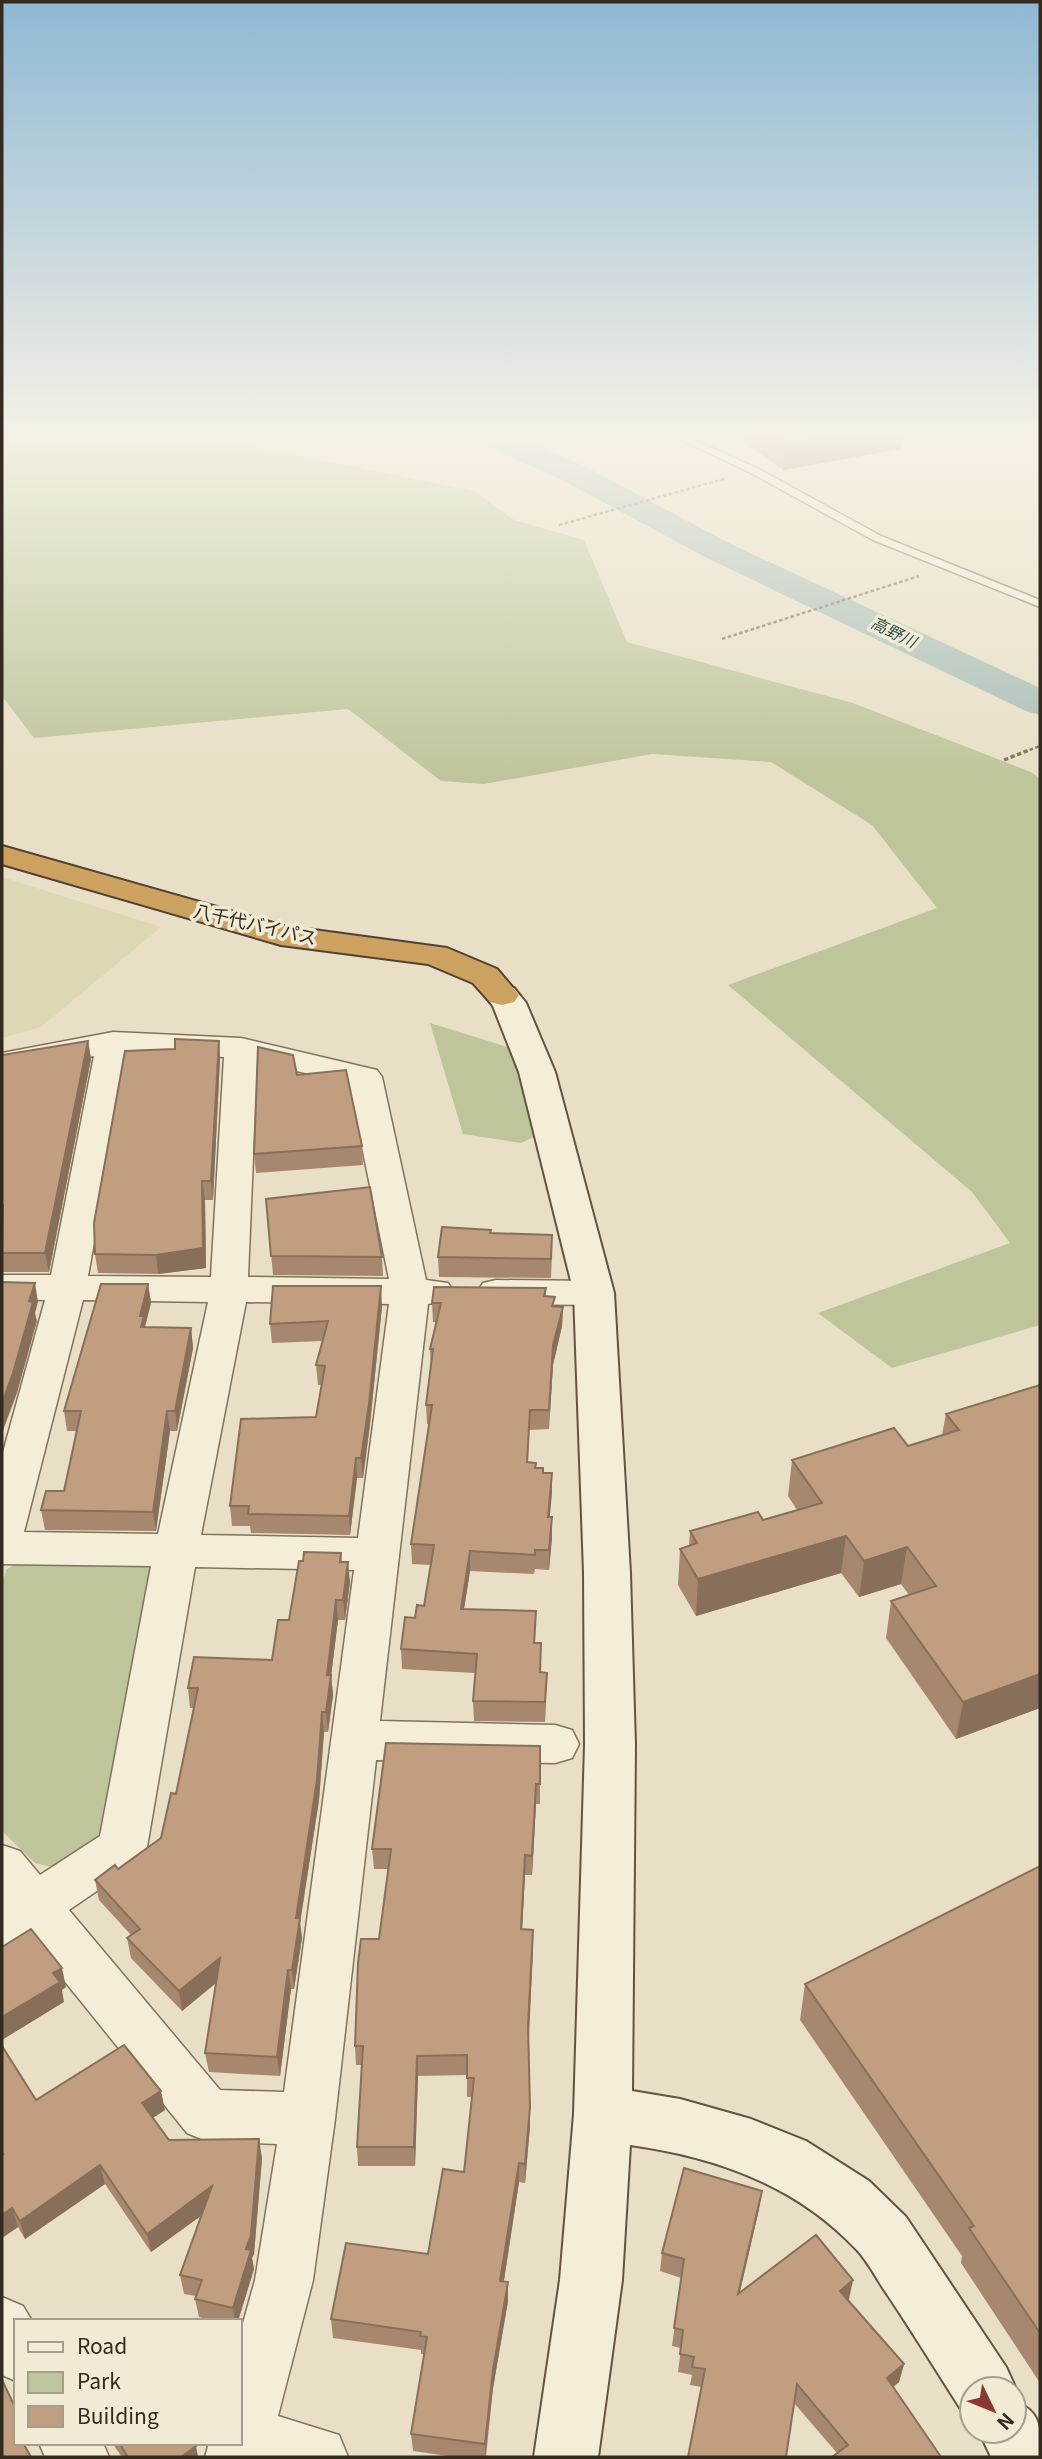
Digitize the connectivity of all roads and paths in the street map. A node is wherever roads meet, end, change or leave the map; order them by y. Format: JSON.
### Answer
{"nodes":[{"id":1,"x":902,"y":548,"type":"edge"},
{"id":2,"x":950,"y":566,"type":"junction"},
{"id":3,"x":1040,"y":604,"type":"edge"},
{"id":4,"x":722,"y":639,"type":"dead end"},
{"id":5,"x":1040,"y":746,"type":"edge"},
{"id":6,"x":1004,"y":760,"type":"dead end"},
{"id":7,"x":2,"y":855,"type":"edge"},
{"id":8,"x":502,"y":995,"type":"joint"},
{"id":9,"x":113,"y":1042,"type":"junction"},
{"id":10,"x":241,"y":1048,"type":"junction"},
{"id":11,"x":2,"y":1063,"type":"edge"},
{"id":12,"x":2,"y":1287,"type":"edge"},
{"id":13,"x":68,"y":1288,"type":"junction"},
{"id":14,"x":229,"y":1290,"type":"junction"},
{"id":15,"x":410,"y":1292,"type":"junction"},
{"id":16,"x":594,"y":1293,"type":"junction"},
{"id":17,"x":2,"y":1533,"type":"edge"},
{"id":18,"x":2,"y":1548,"type":"edge"},
{"id":19,"x":176,"y":1551,"type":"junction"},
{"id":20,"x":377,"y":1554,"type":"junction"},
{"id":21,"x":355,"y":1740,"type":"junction"},
{"id":22,"x":555,"y":1744,"type":"dead end"},
{"id":23,"x":2,"y":1866,"type":"edge"},
{"id":24,"x":19,"y":1915,"type":"edge"},
{"id":25,"x":603,"y":2114,"type":"junction"},
{"id":26,"x":307,"y":2119,"type":"junction"},
{"id":27,"x":2,"y":2327,"type":"edge"},
{"id":28,"x":14,"y":2348,"type":"edge"},
{"id":29,"x":975,"y":2375,"type":"edge"},
{"id":30,"x":242,"y":2437,"type":"edge"},
{"id":31,"x":239,"y":2448,"type":"edge"},
{"id":32,"x":317,"y":2457,"type":"edge"},
{"id":33,"x":566,"y":2457,"type":"edge"}],
"edges":[{"from":1,"to":2,"type":"lane"},
{"from":2,"to":3,"type":"lane"},
{"from":2,"to":4,"type":"path"},
{"from":5,"to":6,"type":"path"},
{"from":7,"to":8,"type":"highway","name":"八千代バイパス"},
{"from":8,"to":16,"type":"street"},
{"from":9,"to":10,"type":"street"},
{"from":9,"to":11,"type":"street"},
{"from":9,"to":13,"type":"street"},
{"from":10,"to":14,"type":"street"},
{"from":10,"to":15,"type":"street"},
{"from":12,"to":13,"type":"street"},
{"from":13,"to":14,"type":"street"},
{"from":13,"to":17,"type":"street"},
{"from":14,"to":15,"type":"street"},
{"from":14,"to":19,"type":"street"},
{"from":15,"to":16,"type":"street"},
{"from":15,"to":20,"type":"street"},
{"from":16,"to":25,"type":"street"},
{"from":18,"to":19,"type":"street"},
{"from":19,"to":20,"type":"street"},
{"from":19,"to":24,"type":"street"},
{"from":20,"to":21,"type":"street"},
{"from":21,"to":22,"type":"street"},
{"from":21,"to":26,"type":"street"},
{"from":23,"to":24,"type":"street"},
{"from":24,"to":26,"type":"street"},
{"from":25,"to":29,"type":"street"},
{"from":25,"to":33,"type":"street"},
{"from":26,"to":30,"type":"street"},
{"from":27,"to":28,"type":"street"},
{"from":31,"to":32,"type":"street"}]}
